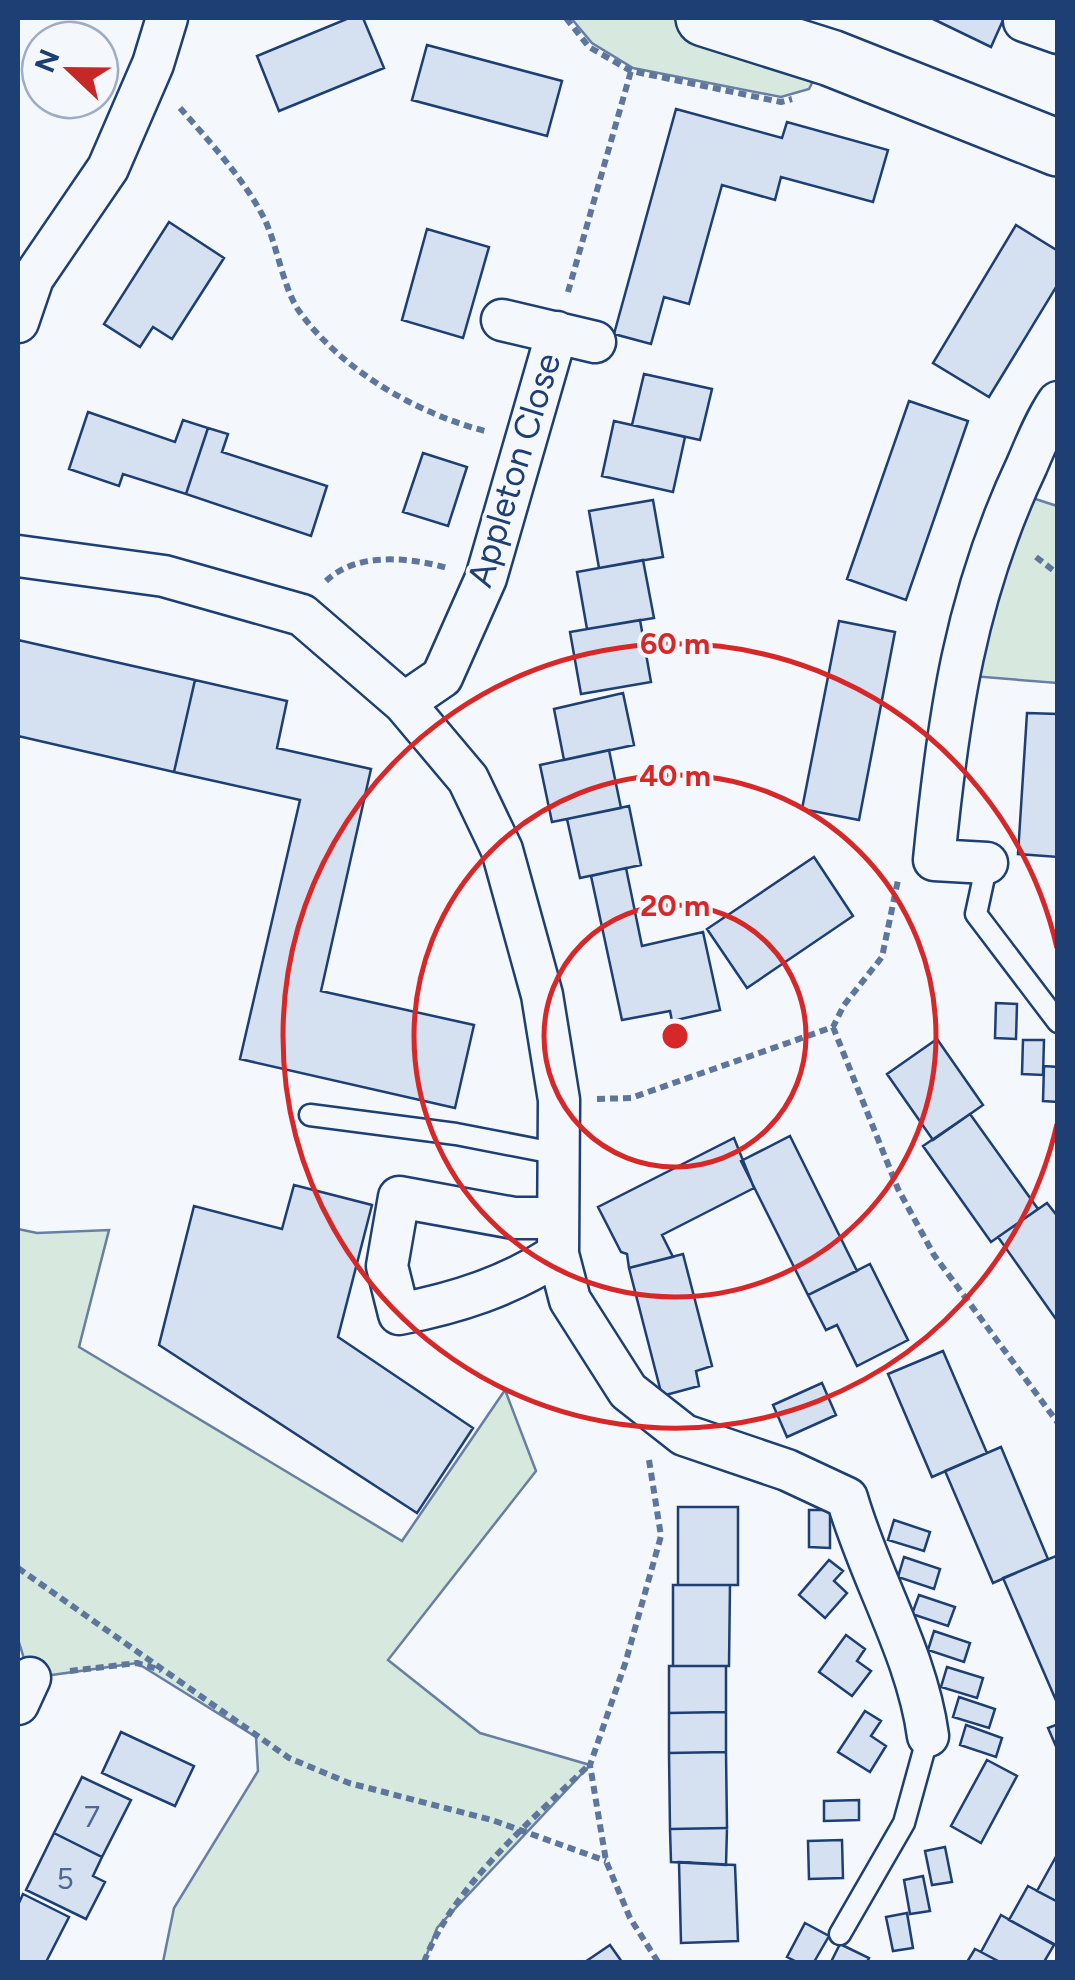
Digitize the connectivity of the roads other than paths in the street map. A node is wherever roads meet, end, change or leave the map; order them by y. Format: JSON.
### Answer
{"nodes":[{"id":1,"x":167,"y":18,"type":"edge"},
{"id":2,"x":704,"y":18,"type":"edge"},
{"id":3,"x":1053,"y":135,"type":"edge"},
{"id":4,"x":25,"y":275,"type":"edge"},
{"id":5,"x":502,"y":320,"type":"dead end"},
{"id":6,"x":18,"y":322,"type":"edge"},
{"id":7,"x":1058,"y":402,"type":"edge"},
{"id":8,"x":18,"y":556,"type":"edge"},
{"id":9,"x":404,"y":703,"type":"junction"},
{"id":10,"x":987,"y":863,"type":"joint"},
{"id":11,"x":1058,"y":1022,"type":"edge"},
{"id":12,"x":310,"y":1114,"type":"dead end"},
{"id":13,"x":559,"y":1154,"type":"junction"},
{"id":14,"x":928,"y":1736,"type":"joint"},
{"id":15,"x":840,"y":1934,"type":"dead end"}],
"edges":[{"from":1,"to":4,"type":"street"},
{"from":2,"to":3,"type":"street"},
{"from":4,"to":6,"type":"street"},
{"from":5,"to":9,"type":"street","name":"Appleton Close"},
{"from":7,"to":10,"type":"street"},
{"from":8,"to":9,"type":"street"},
{"from":9,"to":13,"type":"street"},
{"from":10,"to":11,"type":"lane"},
{"from":12,"to":13,"type":"lane"},
{"from":13,"to":14,"type":"street"},
{"from":14,"to":15,"type":"lane"}]}
